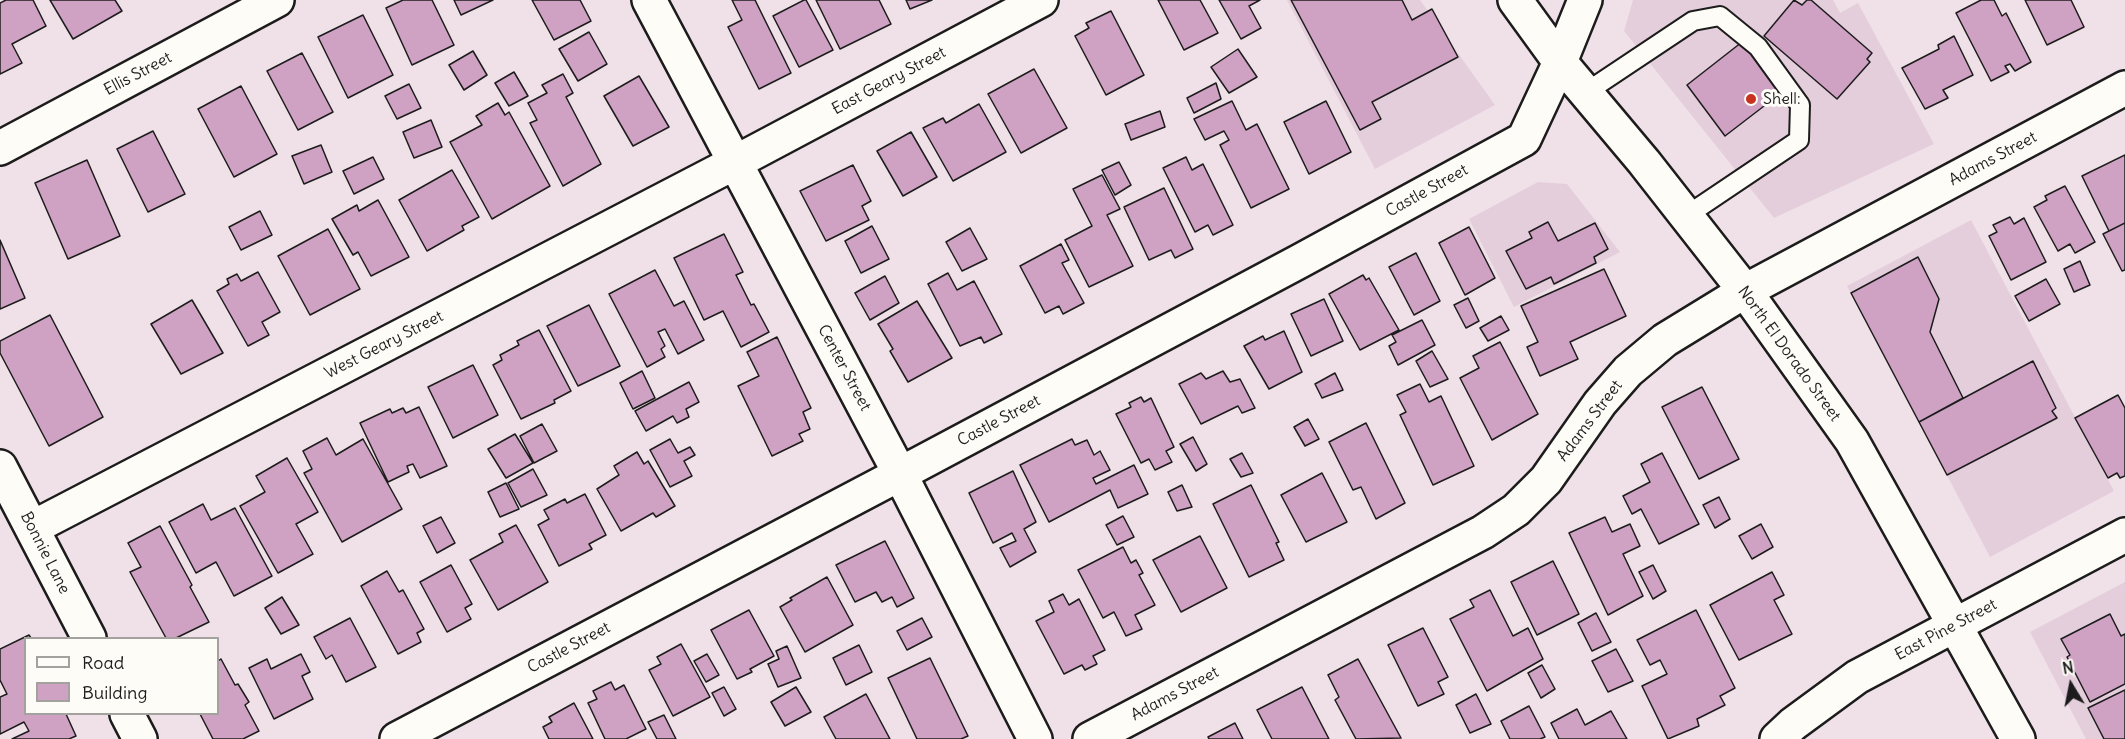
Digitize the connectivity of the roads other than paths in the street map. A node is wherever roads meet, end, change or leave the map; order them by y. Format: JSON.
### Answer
{"nodes":[{"id":1,"x":277,"y":0,"type":"edge"},
{"id":2,"x":649,"y":0,"type":"edge"},
{"id":3,"x":1041,"y":0,"type":"edge"},
{"id":4,"x":1515,"y":0,"type":"edge"},
{"id":5,"x":1585,"y":0,"type":"edge"},
{"id":6,"x":1560,"y":62,"type":"junction"},
{"id":7,"x":2125,"y":88,"type":"edge"},
{"id":8,"x":1585,"y":93,"type":"junction"},
{"id":9,"x":0,"y":148,"type":"edge"},
{"id":10,"x":736,"y":162,"type":"junction"},
{"id":11,"x":1686,"y":216,"type":"junction"},
{"id":12,"x":1745,"y":291,"type":"junction"},
{"id":13,"x":0,"y":467,"type":"edge"},
{"id":14,"x":900,"y":474,"type":"junction"},
{"id":15,"x":32,"y":528,"type":"junction"},
{"id":16,"x":2125,"y":535,"type":"edge"},
{"id":17,"x":1955,"y":624,"type":"junction"},
{"id":18,"x":88,"y":637,"type":"edge"},
{"id":19,"x":128,"y":715,"type":"edge"},
{"id":20,"x":141,"y":739,"type":"edge"},
{"id":21,"x":397,"y":739,"type":"edge"},
{"id":22,"x":1035,"y":739,"type":"edge"},
{"id":23,"x":1090,"y":739,"type":"edge"},
{"id":24,"x":1777,"y":739,"type":"edge"},
{"id":25,"x":2018,"y":739,"type":"edge"}],
"edges":[{"from":1,"to":9,"type":"street","name":"Ellis Street"},
{"from":2,"to":10,"type":"street","name":"Center Street"},
{"from":3,"to":10,"type":"street","name":"East Geary Street"},
{"from":4,"to":6,"type":"street","name":"North El Dorado Street"},
{"from":5,"to":6,"type":"street","name":"Castle Street"},
{"from":6,"to":8,"type":"street","name":"North El Dorado Street"},
{"from":6,"to":14,"type":"street","name":"Castle Street"},
{"from":7,"to":12,"type":"street","name":"Adams Street"},
{"from":8,"to":11,"type":"street","name":"North El Dorado Street"},
{"from":8,"to":11,"type":"lane"},
{"from":10,"to":14,"type":"street","name":"Center Street"},
{"from":10,"to":15,"type":"street","name":"West Geary Street"},
{"from":11,"to":12,"type":"street","name":"North El Dorado Street"},
{"from":12,"to":17,"type":"street","name":"North El Dorado Street"},
{"from":12,"to":23,"type":"street","name":"Adams Street"},
{"from":13,"to":15,"type":"street","name":"Bonnie Lane"},
{"from":14,"to":21,"type":"street","name":"Castle Street"},
{"from":14,"to":22,"type":"street","name":"Center Street"},
{"from":15,"to":18,"type":"street","name":"Bonnie Lane"},
{"from":16,"to":17,"type":"street","name":"East Pine Street"},
{"from":17,"to":24,"type":"street","name":"East Pine Street"},
{"from":17,"to":25,"type":"street","name":"North El Dorado Street"},
{"from":19,"to":20,"type":"street"}]}
